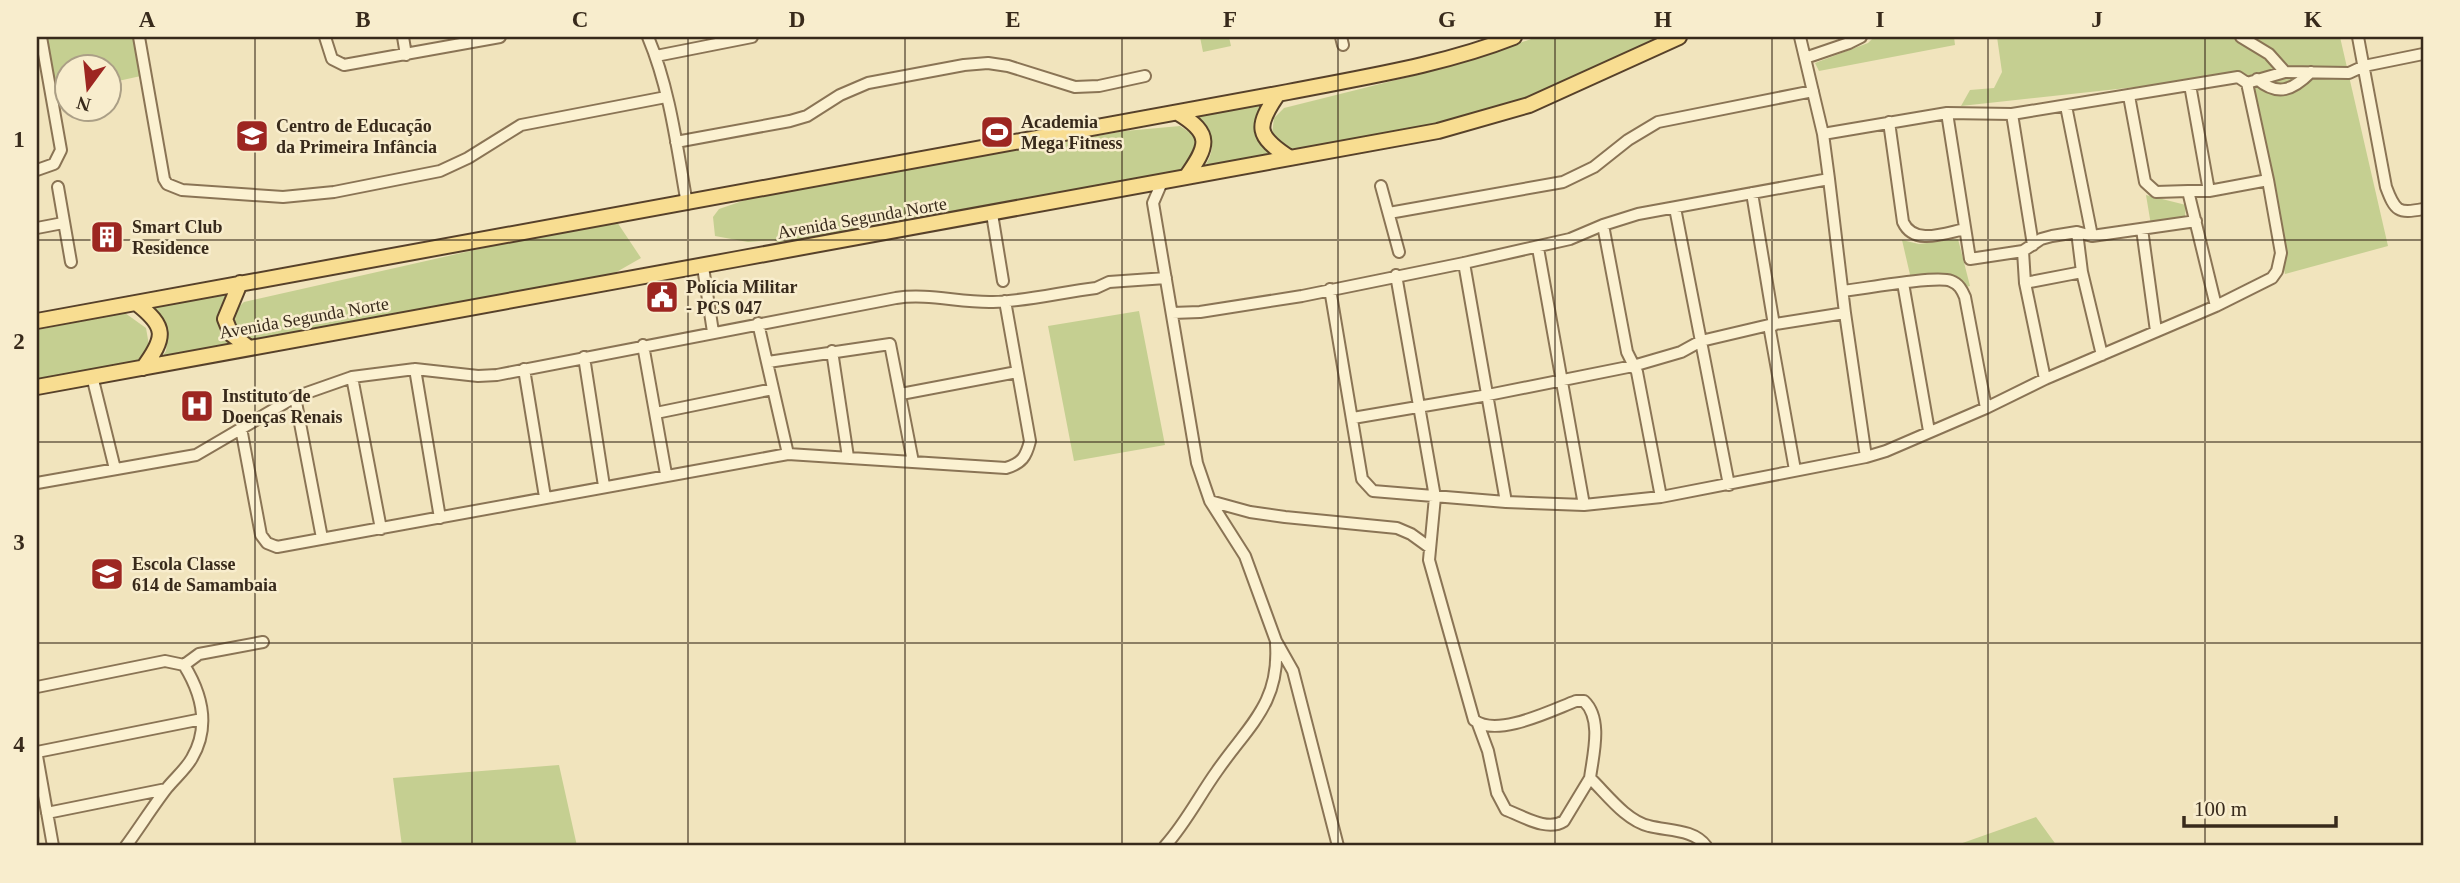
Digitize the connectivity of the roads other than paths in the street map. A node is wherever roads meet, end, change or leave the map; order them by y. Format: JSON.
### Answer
{"nodes":[{"id":1,"x":41,"y":37,"type":"edge"},
{"id":2,"x":139,"y":37,"type":"edge"},
{"id":3,"x":325,"y":37,"type":"edge"},
{"id":4,"x":403,"y":37,"type":"edge"},
{"id":5,"x":500,"y":37,"type":"edge"},
{"id":6,"x":648,"y":37,"type":"edge"},
{"id":7,"x":752,"y":37,"type":"edge"},
{"id":8,"x":1514,"y":37,"type":"edge"},
{"id":9,"x":1679,"y":37,"type":"edge"},
{"id":10,"x":1800,"y":37,"type":"edge"},
{"id":11,"x":1861,"y":37,"type":"edge"},
{"id":12,"x":2241,"y":37,"type":"edge"},
{"id":13,"x":2358,"y":37,"type":"edge"},
{"id":14,"x":723,"y":39,"type":"edge"},
{"id":15,"x":467,"y":40,"type":"edge"},
{"id":16,"x":2423,"y":54,"type":"edge"},
{"id":17,"x":406,"y":55,"type":"junction"},
{"id":18,"x":656,"y":56,"type":"junction"},
{"id":19,"x":1805,"y":58,"type":"junction"},
{"id":20,"x":2364,"y":65,"type":"junction"},
{"id":21,"x":2285,"y":72,"type":"junction"},
{"id":22,"x":2311,"y":72,"type":"junction"},
{"id":23,"x":1145,"y":76,"type":"dead end"},
{"id":24,"x":2252,"y":81,"type":"junction"},
{"id":25,"x":2190,"y":85,"type":"junction"},
{"id":26,"x":1813,"y":91,"type":"junction"},
{"id":27,"x":1278,"y":94,"type":"junction"},
{"id":28,"x":2129,"y":96,"type":"junction"},
{"id":29,"x":666,"y":97,"type":"junction"},
{"id":30,"x":2066,"y":106,"type":"junction"},
{"id":31,"x":1178,"y":113,"type":"junction"},
{"id":32,"x":1947,"y":113,"type":"junction"},
{"id":33,"x":2011,"y":114,"type":"junction"},
{"id":34,"x":1889,"y":122,"type":"junction"},
{"id":35,"x":1823,"y":134,"type":"junction"},
{"id":36,"x":676,"y":142,"type":"junction"},
{"id":37,"x":1290,"y":158,"type":"junction"},
{"id":38,"x":37,"y":170,"type":"edge"},
{"id":39,"x":1186,"y":177,"type":"junction"},
{"id":40,"x":1829,"y":179,"type":"junction"},
{"id":41,"x":2269,"y":180,"type":"junction"},
{"id":42,"x":1163,"y":182,"type":"junction"},
{"id":43,"x":1381,"y":186,"type":"dead end"},
{"id":44,"x":58,"y":187,"type":"dead end"},
{"id":45,"x":1137,"y":187,"type":"junction"},
{"id":46,"x":2188,"y":191,"type":"junction"},
{"id":47,"x":2209,"y":191,"type":"junction"},
{"id":48,"x":1752,"y":193,"type":"junction"},
{"id":49,"x":1153,"y":203,"type":"junction"},
{"id":50,"x":687,"y":204,"type":"junction"},
{"id":51,"x":1675,"y":208,"type":"junction"},
{"id":52,"x":2423,"y":209,"type":"edge"},
{"id":53,"x":1389,"y":213,"type":"junction"},
{"id":54,"x":992,"y":214,"type":"junction"},
{"id":55,"x":2196,"y":221,"type":"junction"},
{"id":56,"x":63,"y":223,"type":"junction"},
{"id":57,"x":1603,"y":225,"type":"junction"},
{"id":58,"x":37,"y":228,"type":"edge"},
{"id":59,"x":1965,"y":229,"type":"junction"},
{"id":60,"x":2142,"y":229,"type":"junction"},
{"id":61,"x":2077,"y":232,"type":"junction"},
{"id":62,"x":2092,"y":236,"type":"junction"},
{"id":63,"x":2033,"y":245,"type":"junction"},
{"id":64,"x":1538,"y":248,"type":"junction"},
{"id":65,"x":2023,"y":251,"type":"junction"},
{"id":66,"x":1399,"y":252,"type":"dead end"},
{"id":67,"x":71,"y":262,"type":"dead end"},
{"id":68,"x":1464,"y":263,"type":"junction"},
{"id":69,"x":703,"y":267,"type":"junction"},
{"id":70,"x":2082,"y":272,"type":"junction"},
{"id":71,"x":1396,"y":275,"type":"junction"},
{"id":72,"x":1166,"y":278,"type":"junction"},
{"id":73,"x":1003,"y":281,"type":"dead end"},
{"id":74,"x":240,"y":283,"type":"junction"},
{"id":75,"x":1903,"y":284,"type":"junction"},
{"id":76,"x":2025,"y":284,"type":"junction"},
{"id":77,"x":1330,"y":289,"type":"junction"},
{"id":78,"x":1843,"y":291,"type":"junction"},
{"id":79,"x":1005,"y":301,"type":"junction"},
{"id":80,"x":136,"y":303,"type":"junction"},
{"id":81,"x":2216,"y":306,"type":"junction"},
{"id":82,"x":1172,"y":313,"type":"junction"},
{"id":83,"x":1845,"y":313,"type":"junction"},
{"id":84,"x":37,"y":321,"type":"edge"},
{"id":85,"x":758,"y":323,"type":"junction"},
{"id":86,"x":1771,"y":325,"type":"junction"},
{"id":87,"x":2156,"y":331,"type":"junction"},
{"id":88,"x":713,"y":332,"type":"junction"},
{"id":89,"x":1701,"y":341,"type":"junction"},
{"id":90,"x":643,"y":345,"type":"junction"},
{"id":91,"x":248,"y":347,"type":"junction"},
{"id":92,"x":832,"y":351,"type":"junction"},
{"id":93,"x":2102,"y":355,"type":"junction"},
{"id":94,"x":584,"y":357,"type":"junction"},
{"id":95,"x":768,"y":362,"type":"junction"},
{"id":96,"x":1633,"y":366,"type":"junction"},
{"id":97,"x":143,"y":368,"type":"junction"},
{"id":98,"x":415,"y":369,"type":"junction"},
{"id":99,"x":524,"y":369,"type":"junction"},
{"id":100,"x":1017,"y":372,"type":"junction"},
{"id":101,"x":92,"y":376,"type":"junction"},
{"id":102,"x":352,"y":377,"type":"junction"},
{"id":103,"x":2045,"y":379,"type":"junction"},
{"id":104,"x":1563,"y":380,"type":"junction"},
{"id":105,"x":37,"y":387,"type":"edge"},
{"id":106,"x":773,"y":389,"type":"junction"},
{"id":107,"x":901,"y":394,"type":"junction"},
{"id":108,"x":1488,"y":395,"type":"junction"},
{"id":109,"x":295,"y":397,"type":"junction"},
{"id":110,"x":1420,"y":407,"type":"junction"},
{"id":111,"x":1986,"y":408,"type":"junction"},
{"id":112,"x":656,"y":413,"type":"junction"},
{"id":113,"x":1353,"y":418,"type":"junction"},
{"id":114,"x":241,"y":428,"type":"junction"},
{"id":115,"x":1929,"y":431,"type":"junction"},
{"id":116,"x":788,"y":454,"type":"junction"},
{"id":117,"x":848,"y":457,"type":"junction"},
{"id":118,"x":1866,"y":457,"type":"junction"},
{"id":119,"x":913,"y":462,"type":"junction"},
{"id":120,"x":115,"y":469,"type":"junction"},
{"id":121,"x":1795,"y":470,"type":"junction"},
{"id":122,"x":666,"y":474,"type":"junction"},
{"id":123,"x":37,"y":484,"type":"edge"},
{"id":124,"x":1728,"y":485,"type":"junction"},
{"id":125,"x":604,"y":486,"type":"junction"},
{"id":126,"x":545,"y":496,"type":"junction"},
{"id":127,"x":1435,"y":497,"type":"junction"},
{"id":128,"x":1661,"y":497,"type":"junction"},
{"id":129,"x":1210,"y":501,"type":"junction"},
{"id":130,"x":1506,"y":502,"type":"junction"},
{"id":131,"x":1584,"y":505,"type":"junction"},
{"id":132,"x":440,"y":518,"type":"junction"},
{"id":133,"x":381,"y":529,"type":"junction"},
{"id":134,"x":322,"y":538,"type":"junction"},
{"id":135,"x":1429,"y":547,"type":"junction"},
{"id":136,"x":1276,"y":641,"type":"junction"},
{"id":137,"x":262,"y":642,"type":"dead end"},
{"id":138,"x":184,"y":665,"type":"junction"},
{"id":139,"x":37,"y":687,"type":"edge"},
{"id":140,"x":202,"y":719,"type":"junction"},
{"id":141,"x":1478,"y":724,"type":"junction"},
{"id":142,"x":37,"y":754,"type":"edge"},
{"id":143,"x":39,"y":778,"type":"edge"},
{"id":144,"x":1590,"y":778,"type":"junction"},
{"id":145,"x":166,"y":789,"type":"junction"},
{"id":146,"x":47,"y":813,"type":"junction"},
{"id":147,"x":53,"y":846,"type":"edge"},
{"id":148,"x":126,"y":846,"type":"edge"},
{"id":149,"x":1165,"y":846,"type":"edge"},
{"id":150,"x":1338,"y":846,"type":"edge"},
{"id":151,"x":1706,"y":846,"type":"edge"}],
"edges":[{"from":1,"to":38,"type":"street"},
{"from":2,"to":29,"type":"street"},
{"from":3,"to":17,"type":"street"},
{"from":4,"to":17,"type":"street"},
{"from":5,"to":15,"type":"street"},
{"from":6,"to":18,"type":"street"},
{"from":7,"to":14,"type":"street"},
{"from":8,"to":27,"type":"main road"},
{"from":9,"to":37,"type":"main road","name":"Avenida Segunda Norte"},
{"from":10,"to":19,"type":"street"},
{"from":11,"to":19,"type":"street"},
{"from":12,"to":21,"type":"street"},
{"from":13,"to":20,"type":"street"},
{"from":14,"to":18,"type":"street"},
{"from":15,"to":17,"type":"street"},
{"from":16,"to":20,"type":"street"},
{"from":18,"to":29,"type":"street"},
{"from":19,"to":26,"type":"street"},
{"from":20,"to":22,"type":"street"},
{"from":20,"to":52,"type":"street"},
{"from":21,"to":22,"type":"street"},
{"from":21,"to":24,"type":"street"},
{"from":22,"to":24,"type":"street"},
{"from":23,"to":36,"type":"street"},
{"from":24,"to":25,"type":"street"},
{"from":24,"to":41,"type":"street"},
{"from":25,"to":28,"type":"street"},
{"from":25,"to":47,"type":"street"},
{"from":26,"to":35,"type":"street"},
{"from":26,"to":53,"type":"street"},
{"from":27,"to":31,"type":"main road"},
{"from":27,"to":37,"type":"main road"},
{"from":28,"to":30,"type":"street"},
{"from":28,"to":46,"type":"street"},
{"from":29,"to":36,"type":"street"},
{"from":30,"to":33,"type":"street"},
{"from":30,"to":62,"type":"street"},
{"from":31,"to":39,"type":"main road"},
{"from":31,"to":50,"type":"main road"},
{"from":32,"to":33,"type":"street"},
{"from":32,"to":34,"type":"street"},
{"from":32,"to":59,"type":"street"},
{"from":33,"to":63,"type":"street"},
{"from":34,"to":35,"type":"street"},
{"from":34,"to":59,"type":"street"},
{"from":35,"to":40,"type":"street"},
{"from":36,"to":50,"type":"street"},
{"from":37,"to":39,"type":"main road","name":"Avenida Segunda Norte"},
{"from":39,"to":42,"type":"main road","name":"Avenida Segunda Norte"},
{"from":40,"to":48,"type":"street"},
{"from":40,"to":78,"type":"street"},
{"from":41,"to":47,"type":"street"},
{"from":41,"to":81,"type":"street"},
{"from":42,"to":45,"type":"main road","name":"Avenida Segunda Norte"},
{"from":42,"to":49,"type":"street"},
{"from":43,"to":53,"type":"street"},
{"from":44,"to":56,"type":"street"},
{"from":45,"to":49,"type":"street"},
{"from":45,"to":54,"type":"main road","name":"Avenida Segunda Norte"},
{"from":46,"to":47,"type":"street"},
{"from":46,"to":55,"type":"street"},
{"from":48,"to":51,"type":"street"},
{"from":48,"to":86,"type":"street"},
{"from":49,"to":72,"type":"street"},
{"from":50,"to":74,"type":"main road"},
{"from":51,"to":57,"type":"street"},
{"from":51,"to":89,"type":"street"},
{"from":53,"to":66,"type":"street"},
{"from":54,"to":69,"type":"main road","name":"Avenida Segunda Norte"},
{"from":54,"to":73,"type":"street"},
{"from":55,"to":60,"type":"street"},
{"from":55,"to":81,"type":"street"},
{"from":56,"to":58,"type":"street"},
{"from":56,"to":67,"type":"street"},
{"from":57,"to":64,"type":"street"},
{"from":57,"to":96,"type":"street"},
{"from":59,"to":65,"type":"street"},
{"from":60,"to":62,"type":"street"},
{"from":60,"to":87,"type":"street"},
{"from":61,"to":62,"type":"street"},
{"from":61,"to":63,"type":"street"},
{"from":61,"to":70,"type":"street"},
{"from":63,"to":65,"type":"street"},
{"from":64,"to":68,"type":"street"},
{"from":64,"to":104,"type":"street"},
{"from":65,"to":76,"type":"street"},
{"from":68,"to":71,"type":"street"},
{"from":68,"to":108,"type":"street"},
{"from":69,"to":88,"type":"street"},
{"from":69,"to":91,"type":"main road","name":"Avenida Segunda Norte"},
{"from":70,"to":76,"type":"street"},
{"from":70,"to":93,"type":"street"},
{"from":71,"to":77,"type":"street"},
{"from":71,"to":110,"type":"street"},
{"from":72,"to":79,"type":"street"},
{"from":72,"to":82,"type":"street"},
{"from":74,"to":80,"type":"main road"},
{"from":74,"to":91,"type":"main road"},
{"from":75,"to":78,"type":"street"},
{"from":75,"to":111,"type":"street"},
{"from":75,"to":115,"type":"street"},
{"from":76,"to":103,"type":"street"},
{"from":77,"to":82,"type":"street"},
{"from":77,"to":113,"type":"street"},
{"from":78,"to":83,"type":"street"},
{"from":79,"to":85,"type":"street"},
{"from":79,"to":100,"type":"street"},
{"from":80,"to":84,"type":"main road"},
{"from":80,"to":97,"type":"main road"},
{"from":81,"to":87,"type":"street"},
{"from":82,"to":129,"type":"street"},
{"from":83,"to":86,"type":"street"},
{"from":83,"to":118,"type":"street"},
{"from":85,"to":88,"type":"street"},
{"from":85,"to":95,"type":"street"},
{"from":86,"to":89,"type":"street"},
{"from":86,"to":121,"type":"street"},
{"from":87,"to":93,"type":"street"},
{"from":88,"to":90,"type":"street"},
{"from":89,"to":96,"type":"street"},
{"from":89,"to":124,"type":"street"},
{"from":90,"to":94,"type":"street"},
{"from":90,"to":112,"type":"street"},
{"from":91,"to":97,"type":"main road","name":"Avenida Segunda Norte"},
{"from":92,"to":95,"type":"street"},
{"from":92,"to":107,"type":"street"},
{"from":92,"to":117,"type":"street"},
{"from":93,"to":103,"type":"street"},
{"from":94,"to":99,"type":"street"},
{"from":94,"to":125,"type":"street"},
{"from":95,"to":106,"type":"street"},
{"from":96,"to":104,"type":"street"},
{"from":96,"to":128,"type":"street"},
{"from":97,"to":101,"type":"main road","name":"Avenida Segunda Norte"},
{"from":98,"to":99,"type":"street"},
{"from":98,"to":102,"type":"street"},
{"from":98,"to":132,"type":"street"},
{"from":99,"to":126,"type":"street"},
{"from":100,"to":107,"type":"street"},
{"from":100,"to":119,"type":"street"},
{"from":101,"to":105,"type":"main road","name":"Avenida Segunda Norte"},
{"from":101,"to":120,"type":"street"},
{"from":102,"to":109,"type":"street"},
{"from":102,"to":133,"type":"street"},
{"from":103,"to":111,"type":"street"},
{"from":104,"to":108,"type":"street"},
{"from":104,"to":131,"type":"street"},
{"from":106,"to":112,"type":"street"},
{"from":106,"to":116,"type":"street"},
{"from":107,"to":119,"type":"street"},
{"from":108,"to":110,"type":"street"},
{"from":108,"to":130,"type":"street"},
{"from":109,"to":114,"type":"street"},
{"from":109,"to":134,"type":"street"},
{"from":110,"to":113,"type":"street"},
{"from":110,"to":127,"type":"street"},
{"from":111,"to":115,"type":"street"},
{"from":112,"to":122,"type":"street"},
{"from":113,"to":127,"type":"street"},
{"from":114,"to":120,"type":"street"},
{"from":114,"to":134,"type":"street"},
{"from":115,"to":118,"type":"street"},
{"from":116,"to":117,"type":"street"},
{"from":116,"to":122,"type":"street"},
{"from":117,"to":119,"type":"street"},
{"from":118,"to":121,"type":"street"},
{"from":120,"to":123,"type":"street"},
{"from":121,"to":124,"type":"street"},
{"from":122,"to":125,"type":"street"},
{"from":124,"to":128,"type":"street"},
{"from":125,"to":126,"type":"street"},
{"from":126,"to":132,"type":"street"},
{"from":127,"to":130,"type":"street"},
{"from":127,"to":135,"type":"street"},
{"from":128,"to":131,"type":"street"},
{"from":129,"to":135,"type":"street"},
{"from":129,"to":136,"type":"street"},
{"from":130,"to":131,"type":"street"},
{"from":132,"to":133,"type":"street"},
{"from":133,"to":134,"type":"street"},
{"from":135,"to":141,"type":"street"},
{"from":136,"to":149,"type":"street"},
{"from":136,"to":150,"type":"street"},
{"from":137,"to":138,"type":"street"},
{"from":138,"to":139,"type":"street"},
{"from":138,"to":140,"type":"street"},
{"from":140,"to":142,"type":"street"},
{"from":140,"to":145,"type":"street"},
{"from":141,"to":144,"type":"street"},
{"from":141,"to":144,"type":"street"},
{"from":142,"to":143,"type":"street"},
{"from":143,"to":146,"type":"street"},
{"from":144,"to":151,"type":"street"},
{"from":145,"to":146,"type":"street"},
{"from":145,"to":148,"type":"street"},
{"from":146,"to":147,"type":"street"}]}
